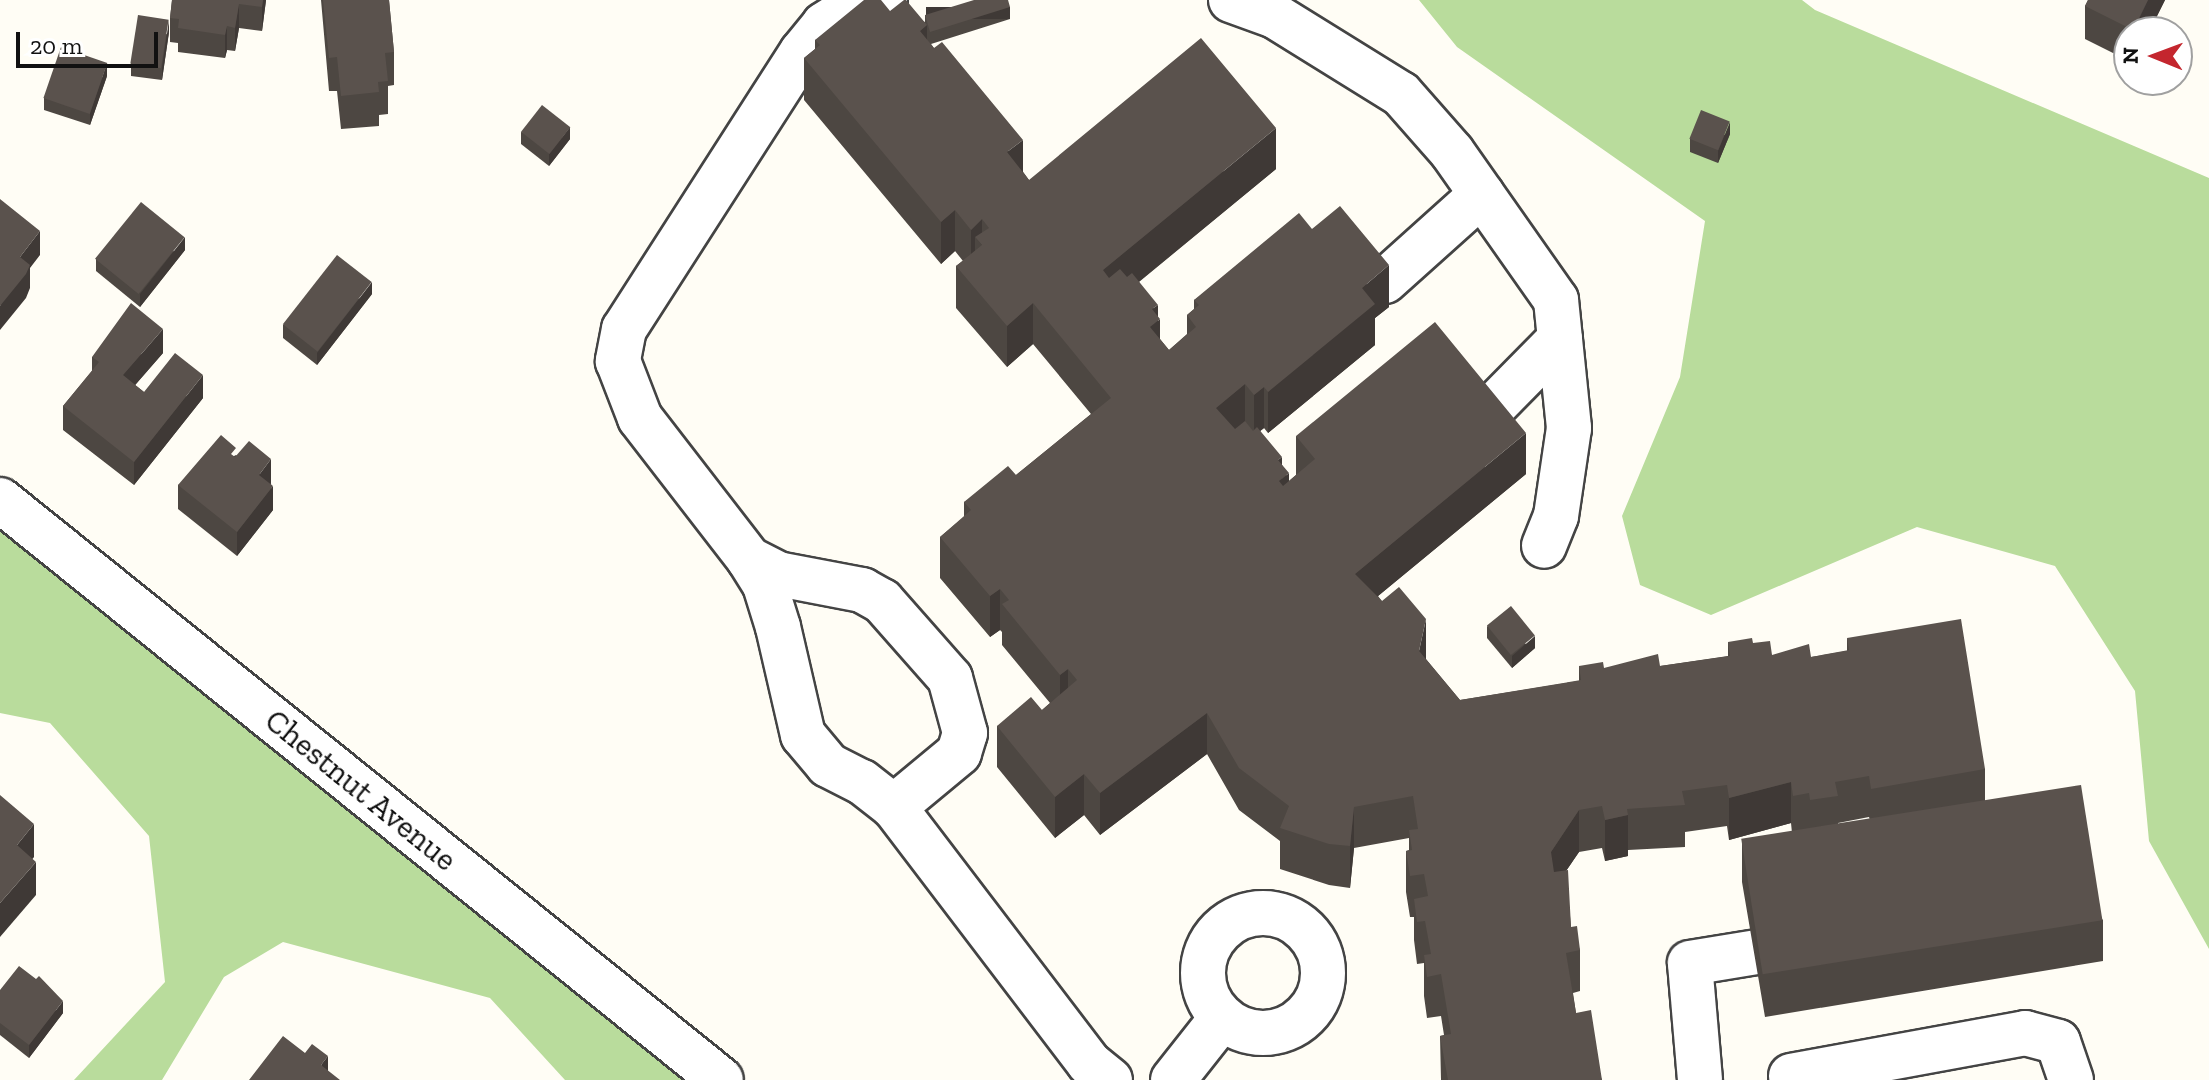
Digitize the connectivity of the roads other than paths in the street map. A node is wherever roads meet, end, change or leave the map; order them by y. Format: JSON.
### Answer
{"nodes":[{"id":1,"x":885,"y":0,"type":"edge"},
{"id":2,"x":1231,"y":0,"type":"edge"},
{"id":3,"x":1482,"y":194,"type":"junction"},
{"id":4,"x":1385,"y":281,"type":"edge"},
{"id":5,"x":1560,"y":339,"type":"junction"},
{"id":6,"x":1494,"y":406,"type":"edge"},
{"id":7,"x":0,"y":500,"type":"edge"},
{"id":8,"x":1544,"y":546,"type":"dead end"},
{"id":9,"x":749,"y":559,"type":"junction"},
{"id":10,"x":894,"y":807,"type":"junction"},
{"id":11,"x":1847,"y":938,"type":"edge"},
{"id":12,"x":1222,"y":1018,"type":"dead end"},
{"id":13,"x":1791,"y":1076,"type":"dead end"},
{"id":14,"x":721,"y":1080,"type":"edge"},
{"id":15,"x":1110,"y":1080,"type":"edge"},
{"id":16,"x":1173,"y":1080,"type":"edge"},
{"id":17,"x":1700,"y":1080,"type":"edge"},
{"id":18,"x":2071,"y":1080,"type":"edge"}],
"edges":[{"from":1,"to":9,"type":"street"},
{"from":2,"to":3,"type":"street"},
{"from":3,"to":4,"type":"street"},
{"from":3,"to":5,"type":"street"},
{"from":5,"to":6,"type":"street"},
{"from":5,"to":8,"type":"street"},
{"from":7,"to":14,"type":"street","name":"Chestnut Avenue"},
{"from":9,"to":10,"type":"street"},
{"from":9,"to":10,"type":"street"},
{"from":10,"to":15,"type":"street"},
{"from":11,"to":17,"type":"street"},
{"from":12,"to":16,"type":"street"},
{"from":13,"to":18,"type":"street"}]}
